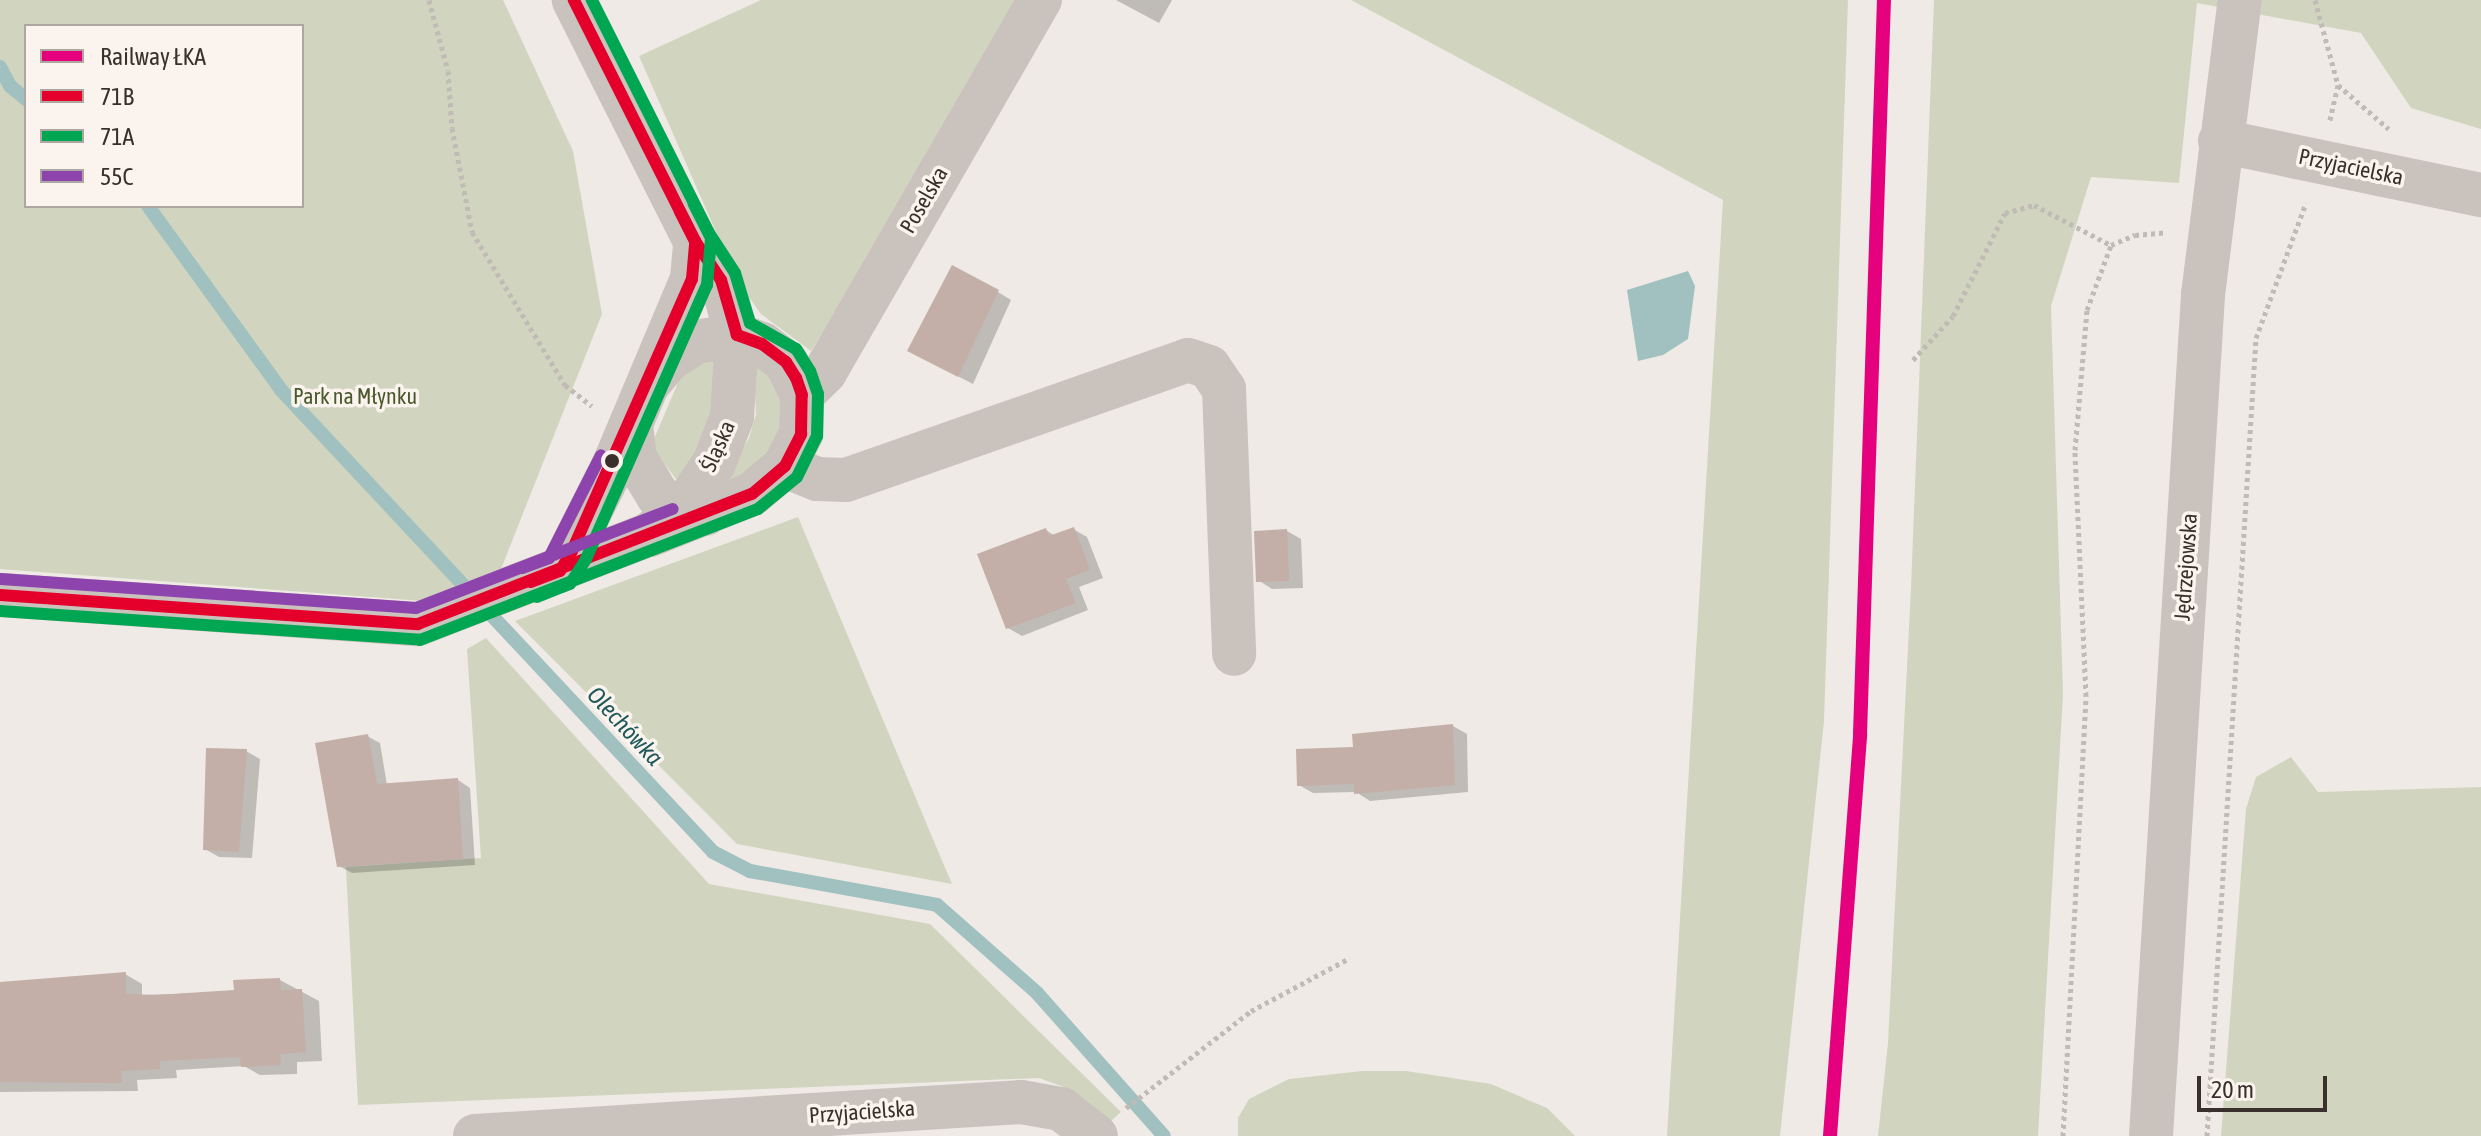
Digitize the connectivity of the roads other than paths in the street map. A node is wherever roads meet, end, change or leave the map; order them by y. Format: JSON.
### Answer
{"nodes":[{"id":1,"x":574,"y":0,"type":"edge"},
{"id":2,"x":1040,"y":0,"type":"edge"},
{"id":3,"x":2240,"y":0,"type":"edge"},
{"id":4,"x":2220,"y":141,"type":"junction"},
{"id":5,"x":2481,"y":195,"type":"edge"},
{"id":6,"x":695,"y":241,"type":"junction"},
{"id":7,"x":737,"y":335,"type":"junction"},
{"id":8,"x":649,"y":383,"type":"junction"},
{"id":9,"x":802,"y":395,"type":"junction"},
{"id":10,"x":631,"y":425,"type":"junction"},
{"id":11,"x":785,"y":466,"type":"junction"},
{"id":12,"x":677,"y":520,"type":"junction"},
{"id":13,"x":560,"y":571,"type":"junction"},
{"id":14,"x":0,"y":595,"type":"edge"},
{"id":15,"x":1234,"y":654,"type":"dead end"},
{"id":16,"x":475,"y":1136,"type":"edge"},
{"id":17,"x":1096,"y":1136,"type":"edge"},
{"id":18,"x":2151,"y":1136,"type":"edge"}],
"edges":[{"from":1,"to":6,"type":"street","name":"Śląska"},
{"from":2,"to":9,"type":"street","name":"Poselska"},
{"from":3,"to":4,"type":"street","name":"Jędrzejowska"},
{"from":4,"to":5,"type":"street","name":"Przyjacielska"},
{"from":4,"to":18,"type":"street","name":"Jędrzejowska"},
{"from":6,"to":7,"type":"street","name":"Śląska"},
{"from":6,"to":8,"type":"street"},
{"from":7,"to":8,"type":"street"},
{"from":7,"to":9,"type":"street"},
{"from":7,"to":12,"type":"street","name":"Śląska"},
{"from":8,"to":10,"type":"street"},
{"from":9,"to":11,"type":"street"},
{"from":10,"to":12,"type":"street"},
{"from":10,"to":13,"type":"street"},
{"from":11,"to":12,"type":"street"},
{"from":11,"to":15,"type":"street"},
{"from":12,"to":13,"type":"street","name":"Śląska"},
{"from":13,"to":14,"type":"street","name":"Śląska"},
{"from":16,"to":17,"type":"street","name":"Przyjacielska"}]}
